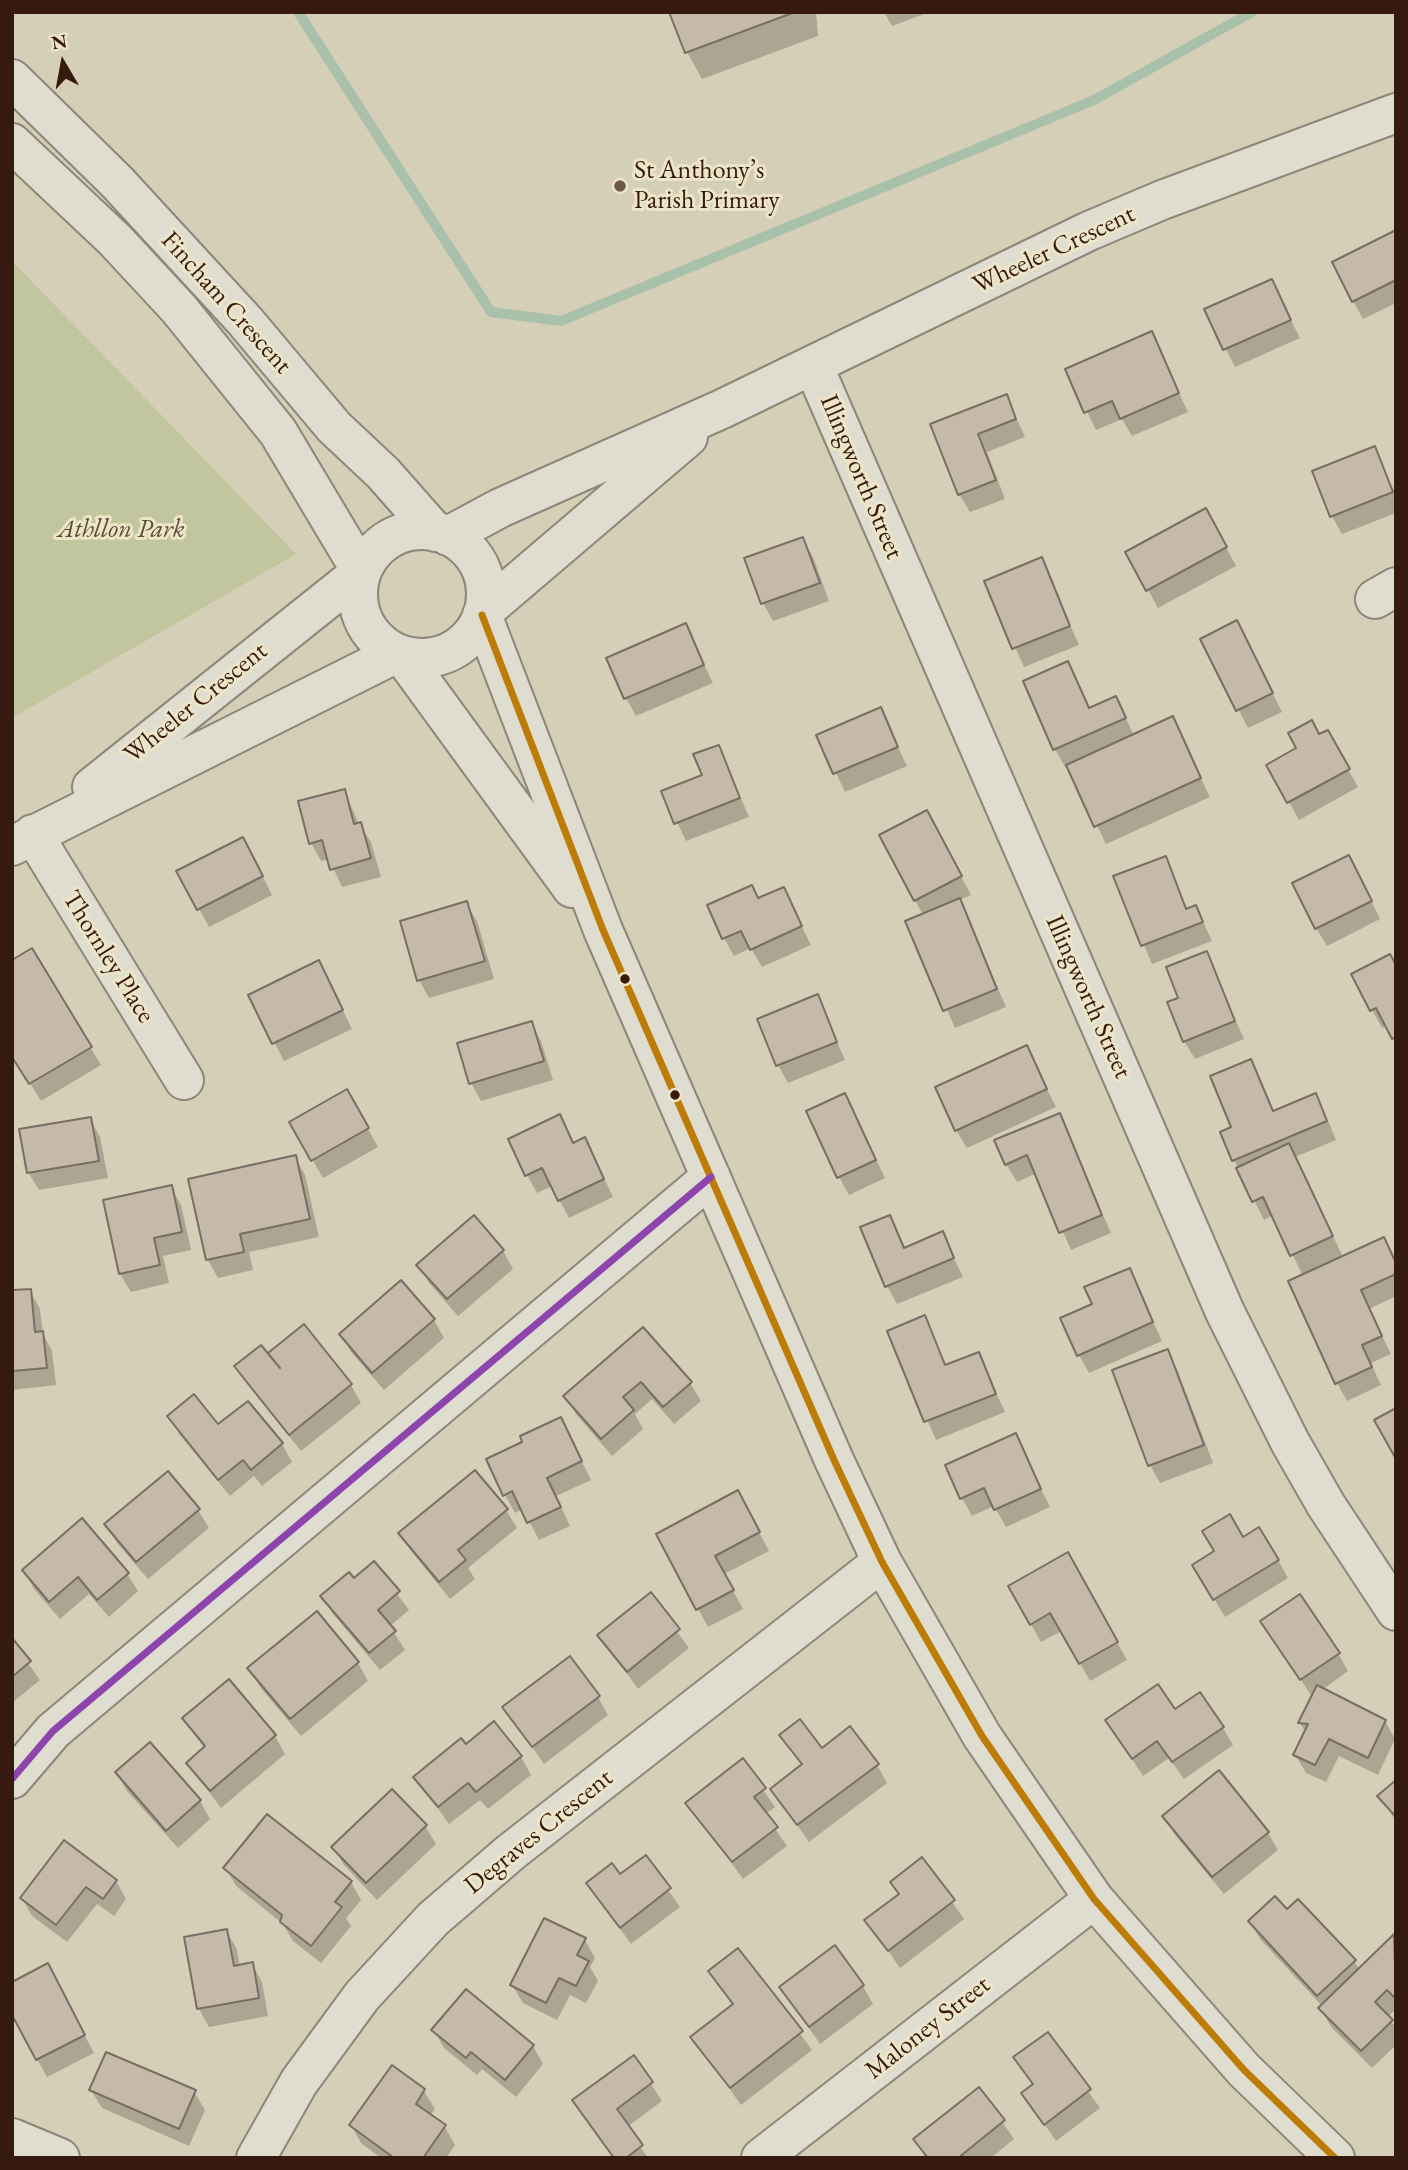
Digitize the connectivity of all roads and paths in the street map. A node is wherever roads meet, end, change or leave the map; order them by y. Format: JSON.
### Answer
{"nodes":[{"id":1,"x":12,"y":79,"type":"edge"},
{"id":2,"x":1396,"y":113,"type":"edge"},
{"id":3,"x":12,"y":143,"type":"edge"},
{"id":4,"x":813,"y":365,"type":"junction"},
{"id":5,"x":722,"y":409,"type":"junction"},
{"id":6,"x":442,"y":534,"type":"junction"},
{"id":7,"x":361,"y":572,"type":"junction"},
{"id":8,"x":483,"y":613,"type":"junction"},
{"id":9,"x":400,"y":654,"type":"junction"},
{"id":10,"x":22,"y":840,"type":"edge"},
{"id":11,"x":603,"y":929,"type":"junction"},
{"id":12,"x":184,"y":1080,"type":"dead end"},
{"id":13,"x":711,"y":1177,"type":"junction"},
{"id":14,"x":882,"y":1562,"type":"junction"},
{"id":15,"x":1396,"y":1611,"type":"edge"},
{"id":16,"x":12,"y":1779,"type":"edge"},
{"id":17,"x":1094,"y":1899,"type":"junction"},
{"id":18,"x":12,"y":2138,"type":"edge"},
{"id":19,"x":60,"y":2158,"type":"edge"},
{"id":20,"x":256,"y":2158,"type":"edge"},
{"id":21,"x":761,"y":2158,"type":"edge"},
{"id":22,"x":1335,"y":2158,"type":"edge"}],
"edges":[{"from":1,"to":6,"type":"street","name":"Fincham Crescent"},
{"from":2,"to":4,"type":"street","name":"Wheeler Crescent"},
{"from":3,"to":7,"type":"street","name":"Fincham Crescent"},
{"from":4,"to":5,"type":"street","name":"Wheeler Crescent"},
{"from":4,"to":15,"type":"street","name":"Illingworth Street"},
{"from":5,"to":6,"type":"street","name":"Wheeler Crescent"},
{"from":5,"to":8,"type":"street","name":"Wheeler Crescent"},
{"from":6,"to":7,"type":"street"},
{"from":6,"to":8,"type":"street"},
{"from":7,"to":9,"type":"street"},
{"from":7,"to":10,"type":"street","name":"Wheeler Crescent"},
{"from":8,"to":9,"type":"street"},
{"from":8,"to":11,"type":"street"},
{"from":9,"to":10,"type":"street","name":"Wheeler Crescent"},
{"from":9,"to":11,"type":"street"},
{"from":10,"to":12,"type":"street","name":"Thornley Place"},
{"from":11,"to":13,"type":"street"},
{"from":13,"to":14,"type":"street"},
{"from":13,"to":16,"type":"street"},
{"from":14,"to":17,"type":"street"},
{"from":14,"to":20,"type":"street","name":"Degraves Crescent"},
{"from":17,"to":21,"type":"street","name":"Maloney Street"},
{"from":17,"to":22,"type":"street"},
{"from":18,"to":19,"type":"street"}]}
